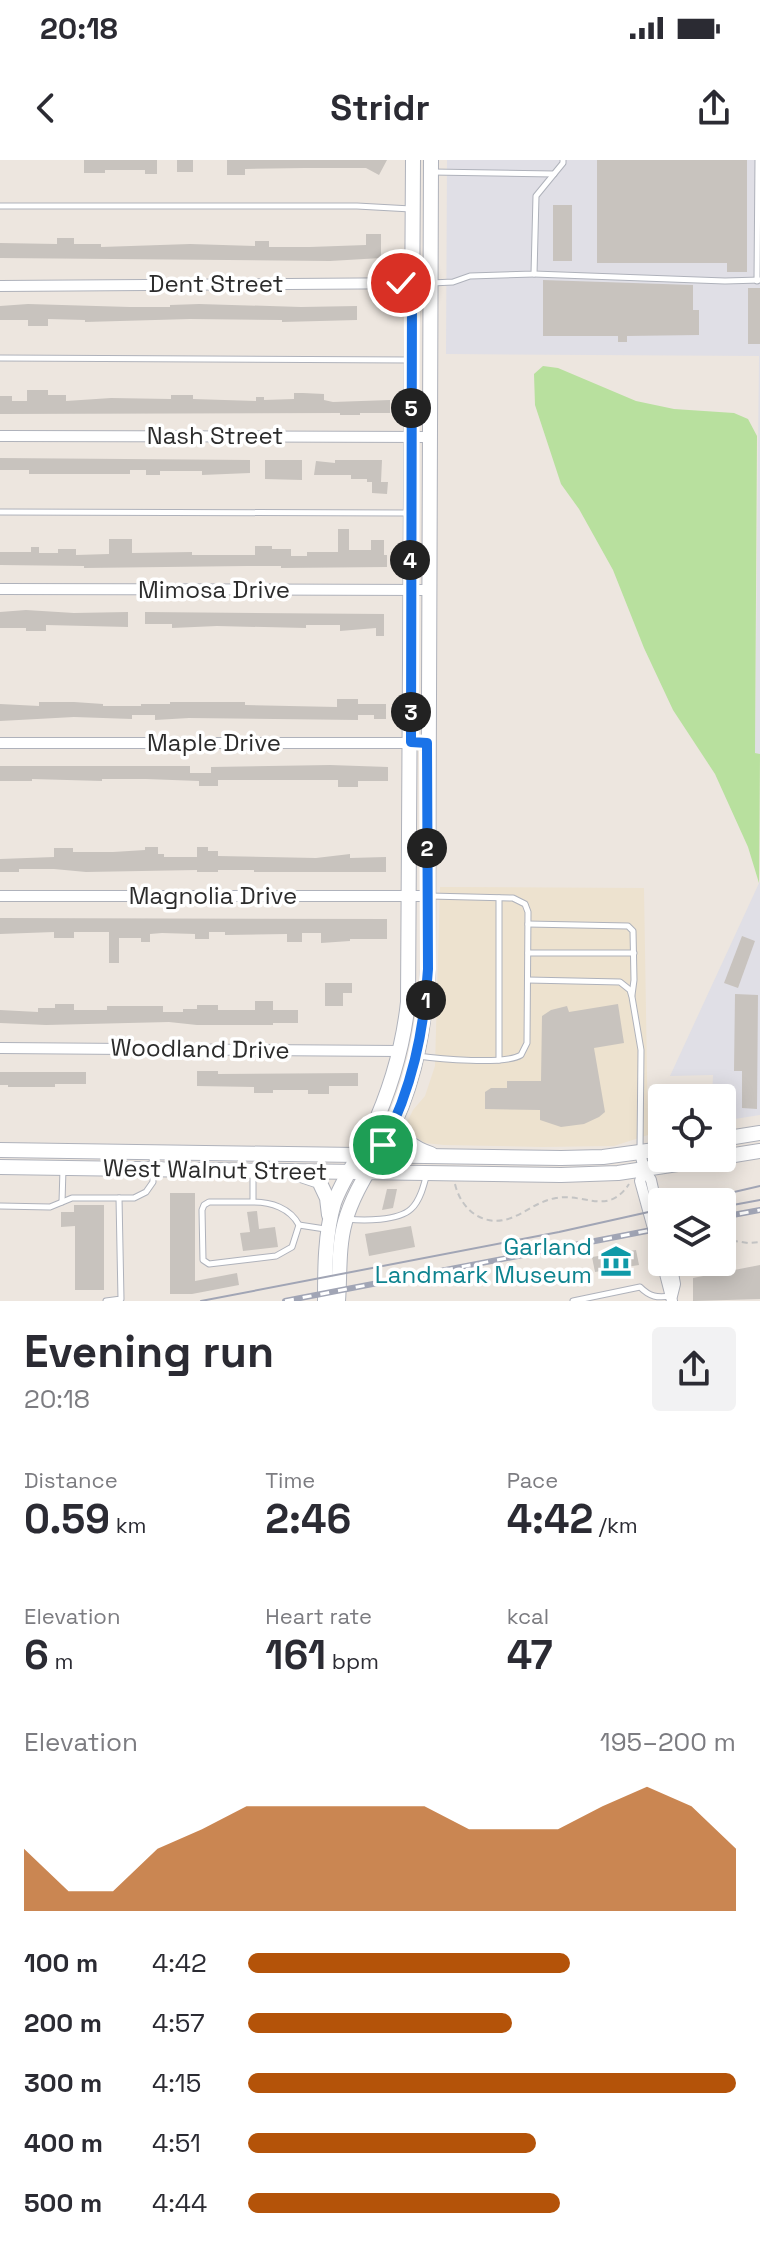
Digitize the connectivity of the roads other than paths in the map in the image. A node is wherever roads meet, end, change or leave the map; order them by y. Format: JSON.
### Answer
{"nodes":[{"id":1,"x":413,"y":160,"type":"edge"},
{"id":2,"x":563,"y":160,"type":"edge"},
{"id":3,"x":758,"y":160,"type":"edge"},
{"id":4,"x":431,"y":166,"type":"edge"},
{"id":5,"x":554,"y":174,"type":"junction"},
{"id":6,"x":0,"y":206,"type":"edge"},
{"id":7,"x":413,"y":209,"type":"junction"},
{"id":8,"x":534,"y":274,"type":"junction"},
{"id":9,"x":758,"y":280,"type":"edge"},
{"id":10,"x":412,"y":283,"type":"junction"},
{"id":11,"x":431,"y":283,"type":"junction"},
{"id":12,"x":0,"y":286,"type":"edge"},
{"id":13,"x":0,"y":358,"type":"edge"},
{"id":14,"x":412,"y":360,"type":"junction"},
{"id":15,"x":0,"y":436,"type":"edge"},
{"id":16,"x":410,"y":437,"type":"junction"},
{"id":17,"x":429,"y":437,"type":"junction"},
{"id":18,"x":0,"y":512,"type":"edge"},
{"id":19,"x":410,"y":513,"type":"junction"},
{"id":20,"x":0,"y":589,"type":"edge"},
{"id":21,"x":410,"y":590,"type":"junction"},
{"id":22,"x":429,"y":590,"type":"junction"},
{"id":23,"x":411,"y":742,"type":"junction"},
{"id":24,"x":0,"y":743,"type":"edge"},
{"id":25,"x":427,"y":743,"type":"junction"},
{"id":26,"x":0,"y":896,"type":"edge"},
{"id":27,"x":427,"y":896,"type":"junction"},
{"id":28,"x":410,"y":897,"type":"junction"},
{"id":29,"x":499,"y":898,"type":"junction"},
{"id":30,"x":528,"y":924,"type":"junction"},
{"id":31,"x":528,"y":953,"type":"junction"},
{"id":32,"x":634,"y":953,"type":"junction"},
{"id":33,"x":528,"y":980,"type":"junction"},
{"id":34,"x":632,"y":997,"type":"junction"},
{"id":35,"x":0,"y":1048,"type":"edge"},
{"id":36,"x":399,"y":1051,"type":"junction"},
{"id":37,"x":417,"y":1056,"type":"junction"},
{"id":38,"x":499,"y":1060,"type":"junction"},
{"id":39,"x":395,"y":1123,"type":"junction"},
{"id":40,"x":760,"y":1133,"type":"edge"},
{"id":41,"x":736,"y":1137,"type":"edge"},
{"id":42,"x":0,"y":1150,"type":"edge"},
{"id":43,"x":152,"y":1151,"type":"junction"},
{"id":44,"x":760,"y":1151,"type":"edge"},
{"id":45,"x":648,"y":1152,"type":"edge"},
{"id":46,"x":640,"y":1153,"type":"junction"},
{"id":47,"x":736,"y":1155,"type":"edge"},
{"id":48,"x":359,"y":1156,"type":"junction"},
{"id":49,"x":378,"y":1156,"type":"junction"},
{"id":50,"x":439,"y":1157,"type":"junction"},
{"id":51,"x":0,"y":1167,"type":"edge"},
{"id":52,"x":63,"y":1168,"type":"junction"},
{"id":53,"x":648,"y":1168,"type":"edge"},
{"id":54,"x":153,"y":1169,"type":"junction"},
{"id":55,"x":644,"y":1169,"type":"junction"},
{"id":56,"x":253,"y":1171,"type":"junction"},
{"id":57,"x":351,"y":1172,"type":"junction"},
{"id":58,"x":369,"y":1172,"type":"junction"},
{"id":59,"x":427,"y":1173,"type":"junction"},
{"id":60,"x":653,"y":1188,"type":"edge"},
{"id":61,"x":119,"y":1198,"type":"junction"},
{"id":62,"x":62,"y":1202,"type":"junction"},
{"id":63,"x":253,"y":1202,"type":"junction"},
{"id":64,"x":0,"y":1206,"type":"edge"},
{"id":65,"x":648,"y":1210,"type":"edge"},
{"id":66,"x":346,"y":1219,"type":"junction"},
{"id":67,"x":299,"y":1225,"type":"junction"},
{"id":68,"x":330,"y":1229,"type":"junction"},
{"id":69,"x":666,"y":1276,"type":"edge"},
{"id":70,"x":674,"y":1276,"type":"edge"},
{"id":71,"x":648,"y":1298,"type":"edge"},
{"id":72,"x":672,"y":1299,"type":"edge"},
{"id":73,"x":106,"y":1301,"type":"edge"},
{"id":74,"x":325,"y":1301,"type":"edge"},
{"id":75,"x":338,"y":1301,"type":"edge"},
{"id":76,"x":573,"y":1301,"type":"edge"}],
"edges":[{"from":1,"to":7,"type":"main road"},
{"from":2,"to":5,"type":"lane"},
{"from":3,"to":9,"type":"lane"},
{"from":4,"to":5,"type":"lane"},
{"from":4,"to":11,"type":"main road"},
{"from":5,"to":8,"type":"lane"},
{"from":6,"to":7,"type":"lane"},
{"from":7,"to":10,"type":"main road"},
{"from":8,"to":9,"type":"lane"},
{"from":8,"to":11,"type":"lane"},
{"from":10,"to":11,"type":"street","name":"Dent Street"},
{"from":10,"to":12,"type":"street","name":"Dent Street"},
{"from":10,"to":14,"type":"main road"},
{"from":11,"to":17,"type":"main road"},
{"from":13,"to":14,"type":"lane"},
{"from":14,"to":16,"type":"main road"},
{"from":15,"to":16,"type":"street","name":"Nash Street"},
{"from":16,"to":17,"type":"street","name":"Nash Street"},
{"from":16,"to":19,"type":"main road"},
{"from":17,"to":22,"type":"main road"},
{"from":18,"to":19,"type":"lane"},
{"from":19,"to":21,"type":"main road"},
{"from":20,"to":21,"type":"street","name":"Mimosa Drive"},
{"from":21,"to":22,"type":"street","name":"Mimosa Drive"},
{"from":21,"to":23,"type":"main road"},
{"from":22,"to":25,"type":"main road"},
{"from":23,"to":24,"type":"street","name":"Maple Drive"},
{"from":23,"to":25,"type":"street","name":"Maple Drive"},
{"from":23,"to":28,"type":"main road"},
{"from":25,"to":27,"type":"main road"},
{"from":26,"to":28,"type":"street","name":"Magnolia Drive"},
{"from":27,"to":28,"type":"street","name":"Magnolia Drive"},
{"from":27,"to":29,"type":"lane"},
{"from":27,"to":37,"type":"main road"},
{"from":28,"to":36,"type":"main road"},
{"from":29,"to":30,"type":"lane"},
{"from":29,"to":38,"type":"lane"},
{"from":30,"to":31,"type":"lane"},
{"from":30,"to":32,"type":"lane"},
{"from":31,"to":32,"type":"lane"},
{"from":31,"to":33,"type":"lane"},
{"from":32,"to":34,"type":"lane"},
{"from":33,"to":34,"type":"lane"},
{"from":33,"to":38,"type":"lane"},
{"from":34,"to":46,"type":"lane"},
{"from":35,"to":36,"type":"street","name":"Woodland Drive"},
{"from":36,"to":48,"type":"main road"},
{"from":37,"to":38,"type":"lane"},
{"from":37,"to":39,"type":"main road"},
{"from":39,"to":49,"type":"main road"},
{"from":39,"to":50,"type":"main road"},
{"from":40,"to":41,"type":"main road"},
{"from":42,"to":43,"type":"main road","name":"West Walnut Street"},
{"from":43,"to":48,"type":"main road","name":"West Walnut Street"},
{"from":43,"to":54,"type":"lane"},
{"from":44,"to":47,"type":"main road","name":"West Walnut Street"},
{"from":45,"to":46,"type":"main road","name":"West Walnut Street"},
{"from":46,"to":50,"type":"main road","name":"West Walnut Street"},
{"from":46,"to":55,"type":"street"},
{"from":48,"to":49,"type":"main road","name":"West Walnut Street"},
{"from":48,"to":57,"type":"main road"},
{"from":49,"to":50,"type":"main road","name":"West Walnut Street"},
{"from":49,"to":58,"type":"main road"},
{"from":51,"to":52,"type":"main road","name":"West Walnut Street"},
{"from":52,"to":54,"type":"main road","name":"West Walnut Street"},
{"from":52,"to":62,"type":"lane"},
{"from":53,"to":55,"type":"main road","name":"West Walnut Street"},
{"from":54,"to":56,"type":"main road","name":"West Walnut Street"},
{"from":54,"to":61,"type":"lane"},
{"from":55,"to":59,"type":"main road","name":"West Walnut Street"},
{"from":55,"to":60,"type":"street"},
{"from":55,"to":65,"type":"street"},
{"from":56,"to":57,"type":"main road","name":"West Walnut Street"},
{"from":56,"to":63,"type":"lane"},
{"from":56,"to":68,"type":"main road"},
{"from":57,"to":58,"type":"main road","name":"West Walnut Street"},
{"from":57,"to":68,"type":"main road"},
{"from":58,"to":59,"type":"main road","name":"West Walnut Street"},
{"from":58,"to":66,"type":"main road"},
{"from":59,"to":66,"type":"lane"},
{"from":61,"to":62,"type":"lane"},
{"from":61,"to":73,"type":"lane"},
{"from":62,"to":64,"type":"lane"},
{"from":63,"to":67,"type":"lane"},
{"from":63,"to":67,"type":"lane"},
{"from":66,"to":75,"type":"main road"},
{"from":67,"to":68,"type":"lane"},
{"from":68,"to":74,"type":"main road"},
{"from":69,"to":72,"type":"street"},
{"from":70,"to":72,"type":"street"},
{"from":71,"to":72,"type":"lane"},
{"from":71,"to":76,"type":"lane"}]}
